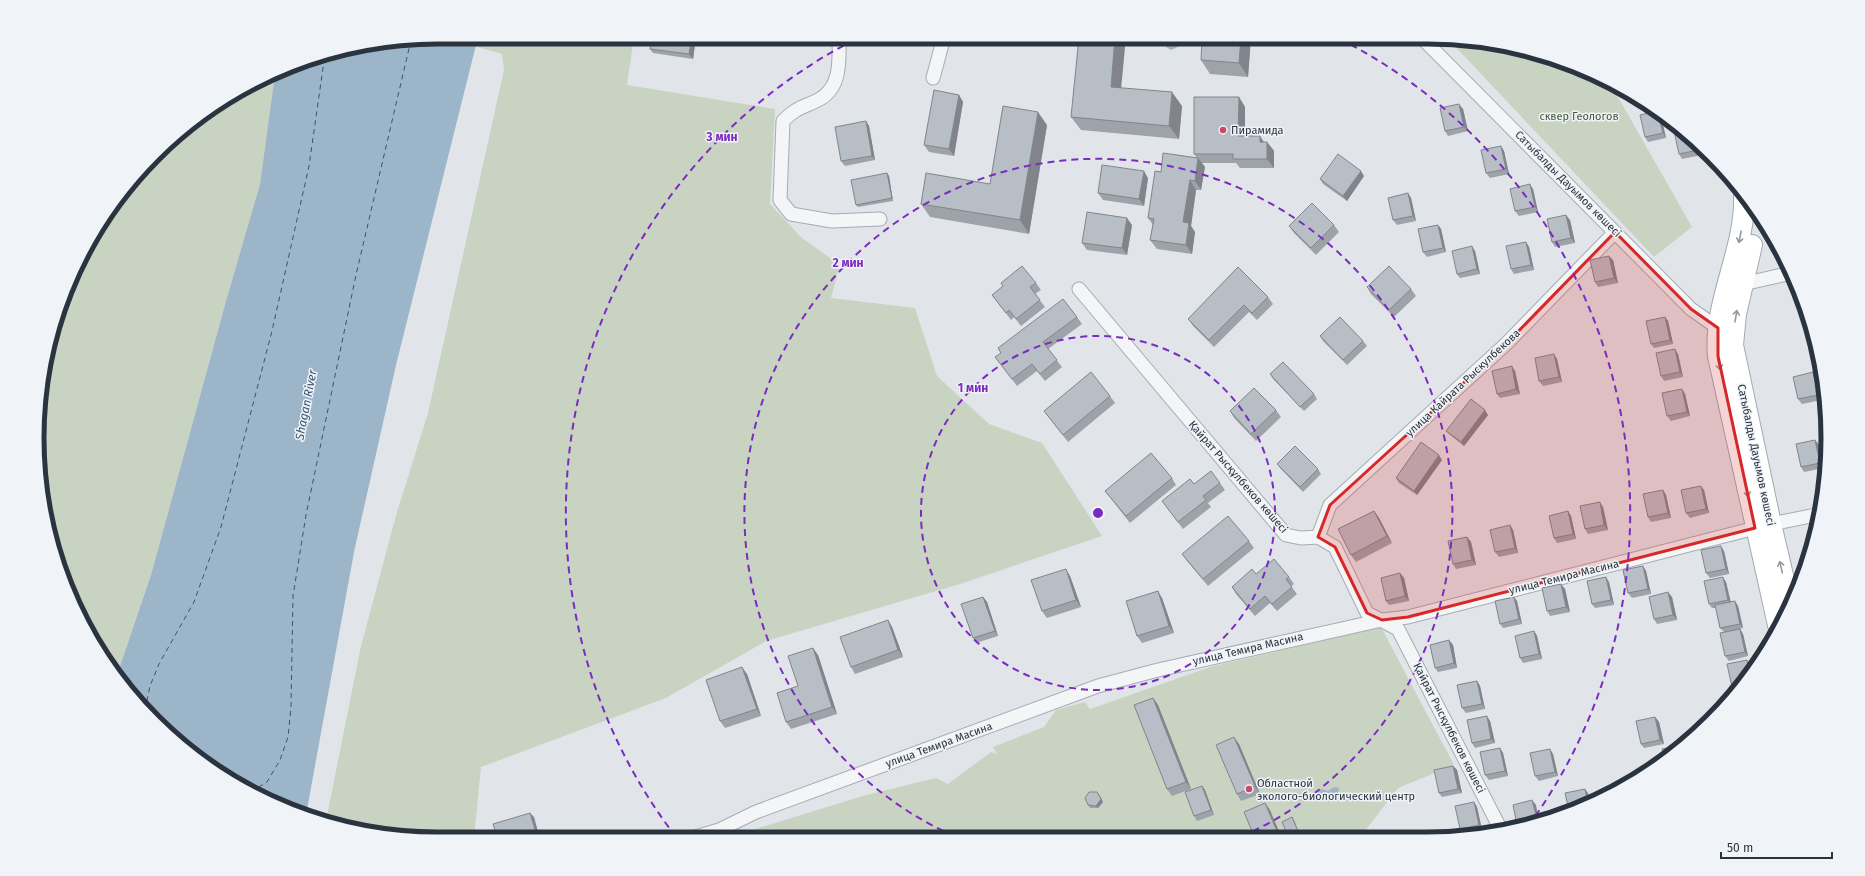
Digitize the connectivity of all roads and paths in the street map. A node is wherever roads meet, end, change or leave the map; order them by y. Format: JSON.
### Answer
{"nodes":[{"id":1,"x":839,"y":44,"type":"edge"},
{"id":2,"x":942,"y":44,"type":"edge"},
{"id":3,"x":1428,"y":44,"type":"edge"},
{"id":4,"x":933,"y":78,"type":"dead end"},
{"id":5,"x":1749,"y":210,"type":"edge"},
{"id":6,"x":880,"y":219,"type":"dead end"},
{"id":7,"x":1615,"y":232,"type":"junction"},
{"id":8,"x":1785,"y":274,"type":"edge"},
{"id":9,"x":1735,"y":284,"type":"junction"},
{"id":10,"x":1079,"y":289,"type":"dead end"},
{"id":11,"x":1718,"y":328,"type":"junction"},
{"id":12,"x":1813,"y":516,"type":"edge"},
{"id":13,"x":1763,"y":526,"type":"junction"},
{"id":14,"x":1318,"y":537,"type":"junction"},
{"id":15,"x":1787,"y":597,"type":"edge"},
{"id":16,"x":1777,"y":618,"type":"edge"},
{"id":17,"x":1382,"y":620,"type":"junction"},
{"id":18,"x":1498,"y":825,"type":"edge"},
{"id":19,"x":712,"y":832,"type":"edge"}],
"edges":[{"from":1,"to":6,"type":"street"},
{"from":2,"to":4,"type":"street"},
{"from":3,"to":7,"type":"street","name":"Сатыбалды Дауымов көшесі"},
{"from":5,"to":9,"type":"main road","name":"Сатыбалды Дауымов көшесі"},
{"from":7,"to":11,"type":"street","name":"Сатыбалды Дауымов көшесі"},
{"from":7,"to":14,"type":"street","name":"улица Кайрата Рыскулбекова"},
{"from":8,"to":9,"type":"street"},
{"from":9,"to":11,"type":"main road","name":"Сатыбалды Дауымов көшесі"},
{"from":13,"to":9,"type":"main road","name":"Сатыбалды Дауымов көшесі","one_way":true},
{"from":10,"to":14,"type":"street","name":"Қайрат Рысқұлбеков көшесі"},
{"from":11,"to":13,"type":"main road","name":"Сатыбалды Дауымов көшесі","one_way":true},
{"from":12,"to":13,"type":"street","name":"улица Темира Масина"},
{"from":15,"to":13,"type":"main road","name":"Сатыбалды Дауымов көшесі","one_way":true},
{"from":13,"to":16,"type":"main road","name":"Сатыбалды Дауымов көшесі"},
{"from":13,"to":17,"type":"street","name":"улица Темира Масина"},
{"from":14,"to":17,"type":"street","name":"Қайрат Рысқұлбеков көшесі"},
{"from":17,"to":18,"type":"street","name":"Қайрат Рысқұлбеков көшесі"},
{"from":17,"to":19,"type":"street","name":"улица Темира Масина"}]}
